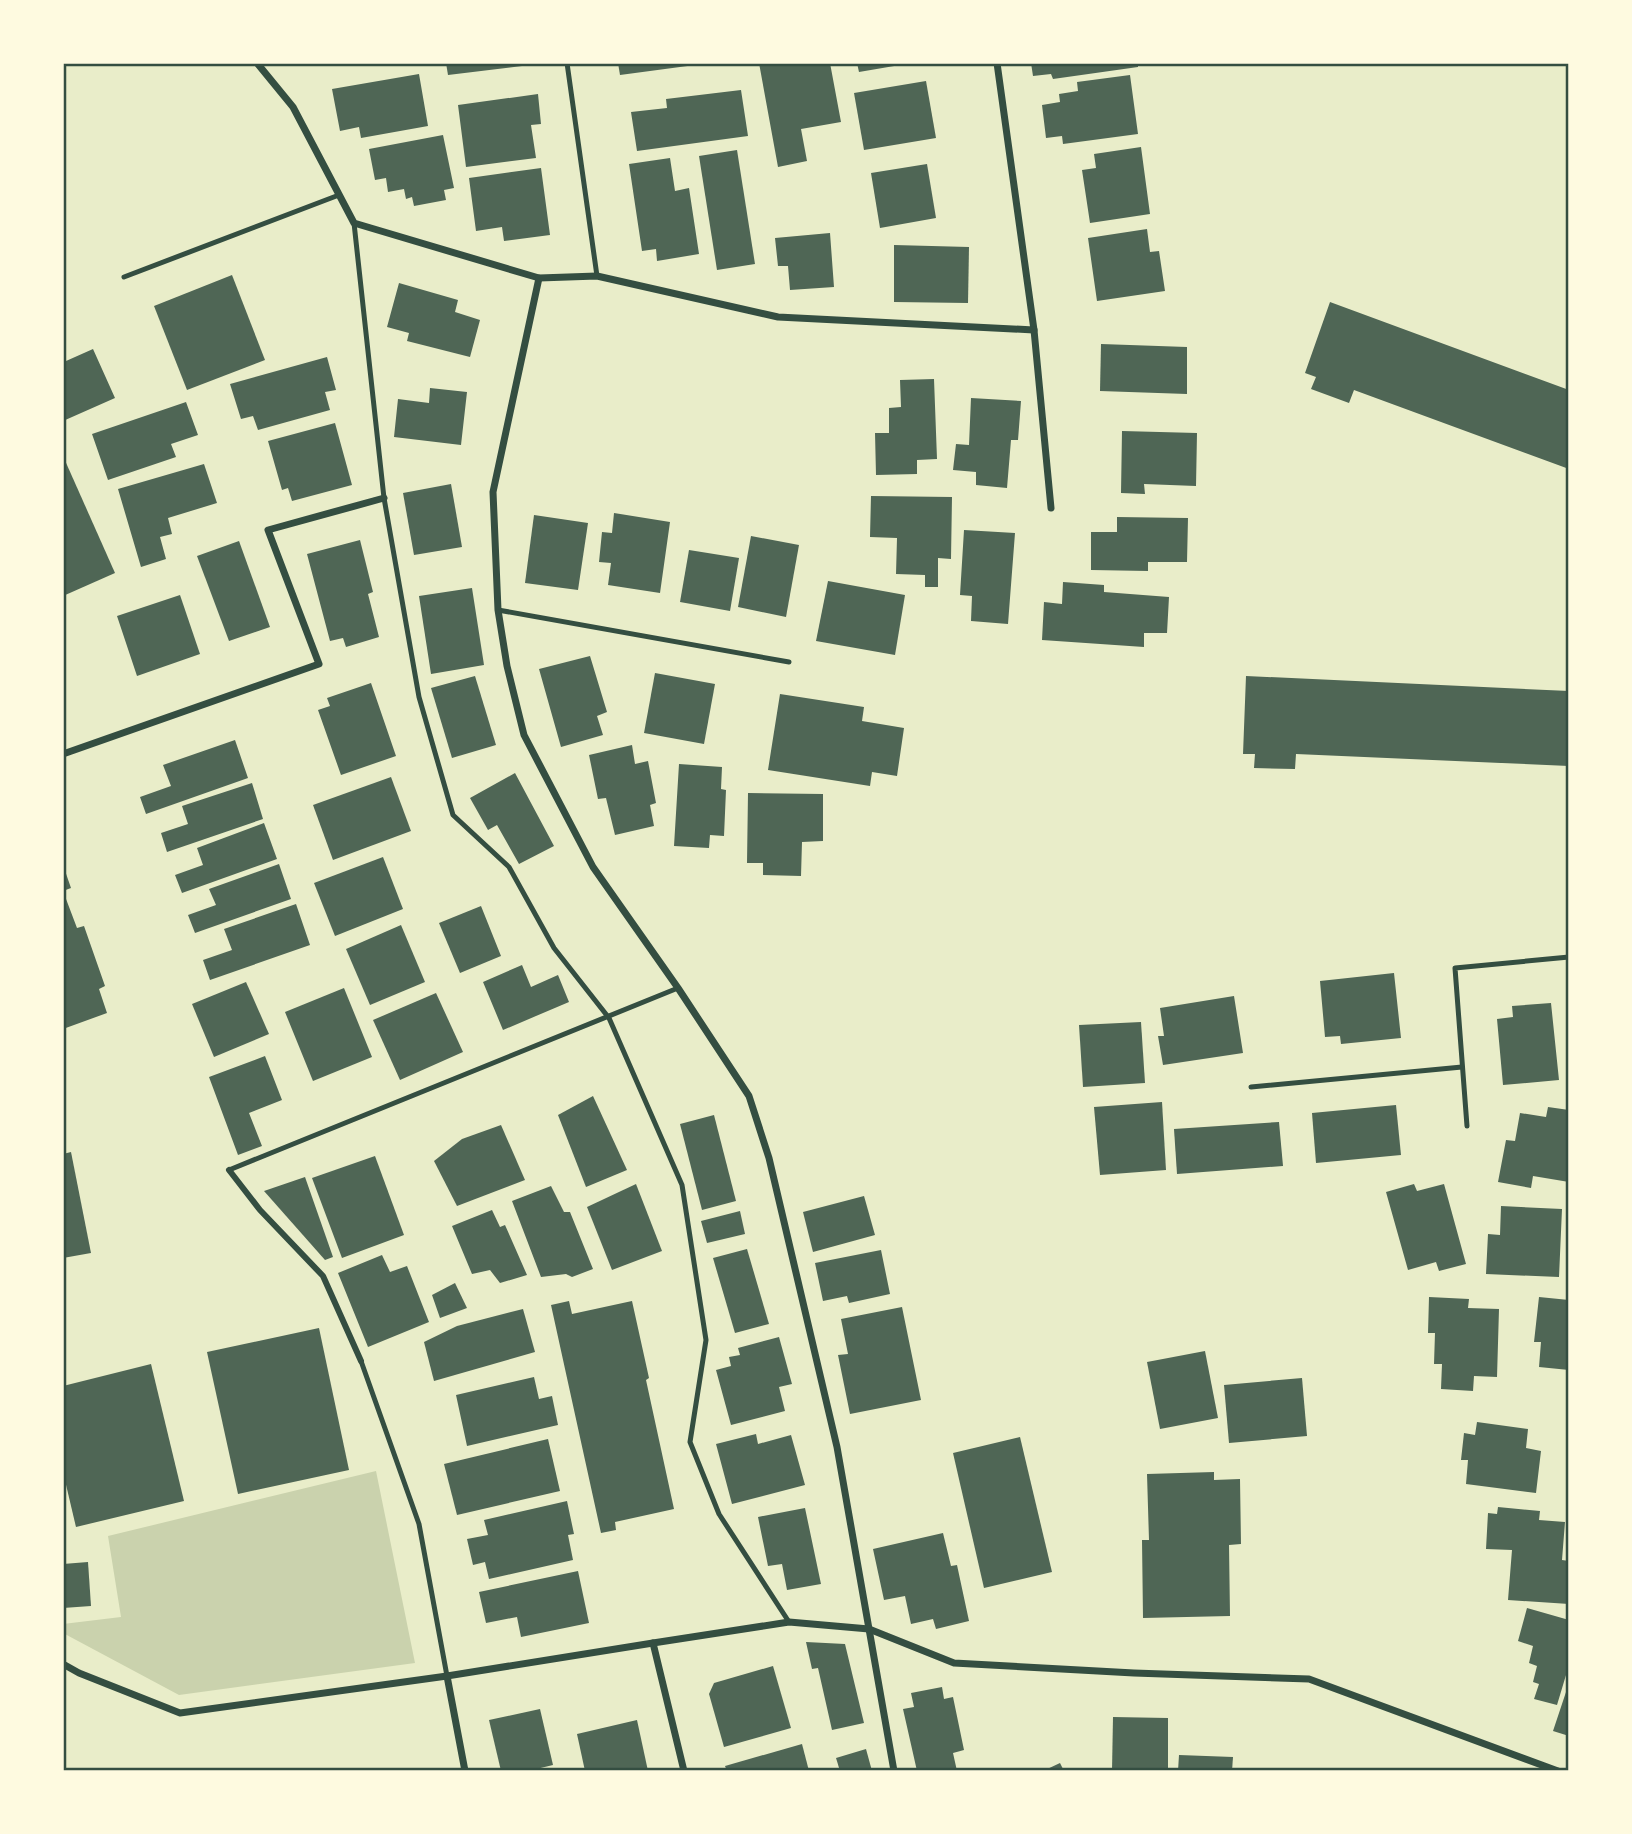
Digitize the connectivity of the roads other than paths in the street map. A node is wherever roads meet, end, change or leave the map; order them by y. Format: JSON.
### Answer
{"nodes":[{"id":1,"x":257,"y":63,"type":"edge"},
{"id":2,"x":567,"y":63,"type":"edge"},
{"id":3,"x":997,"y":63,"type":"edge"},
{"id":4,"x":339,"y":195,"type":"junction"},
{"id":5,"x":354,"y":223,"type":"junction"},
{"id":6,"x":597,"y":276,"type":"junction"},
{"id":7,"x":124,"y":277,"type":"dead end"},
{"id":8,"x":539,"y":278,"type":"junction"},
{"id":9,"x":1034,"y":330,"type":"junction"},
{"id":10,"x":384,"y":498,"type":"junction"},
{"id":11,"x":1051,"y":508,"type":"dead end"},
{"id":12,"x":498,"y":610,"type":"junction"},
{"id":13,"x":789,"y":662,"type":"dead end"},
{"id":14,"x":63,"y":754,"type":"edge"},
{"id":15,"x":1569,"y":957,"type":"edge"},
{"id":16,"x":678,"y":988,"type":"junction"},
{"id":17,"x":609,"y":1018,"type":"junction"},
{"id":18,"x":1462,"y":1067,"type":"junction"},
{"id":19,"x":1251,"y":1087,"type":"dead end"},
{"id":20,"x":1467,"y":1126,"type":"dead end"},
{"id":21,"x":229,"y":1170,"type":"joint"},
{"id":22,"x":361,"y":1362,"type":"joint"},
{"id":23,"x":789,"y":1622,"type":"junction"},
{"id":24,"x":869,"y":1629,"type":"junction"},
{"id":25,"x":653,"y":1643,"type":"junction"},
{"id":26,"x":63,"y":1664,"type":"edge"},
{"id":27,"x":447,"y":1676,"type":"junction"},
{"id":28,"x":465,"y":1771,"type":"edge"},
{"id":29,"x":684,"y":1771,"type":"edge"},
{"id":30,"x":894,"y":1771,"type":"edge"},
{"id":31,"x":1558,"y":1771,"type":"edge"}],
"edges":[{"from":1,"to":4,"type":"street"},
{"from":2,"to":6,"type":"lane"},
{"from":3,"to":9,"type":"street"},
{"from":4,"to":5,"type":"street"},
{"from":4,"to":7,"type":"lane"},
{"from":5,"to":8,"type":"street"},
{"from":5,"to":10,"type":"lane"},
{"from":6,"to":8,"type":"street"},
{"from":6,"to":9,"type":"street"},
{"from":8,"to":12,"type":"street"},
{"from":9,"to":11,"type":"street"},
{"from":10,"to":14,"type":"street"},
{"from":10,"to":17,"type":"lane"},
{"from":12,"to":13,"type":"lane"},
{"from":12,"to":16,"type":"street"},
{"from":15,"to":18,"type":"lane"},
{"from":16,"to":17,"type":"lane"},
{"from":16,"to":24,"type":"street"},
{"from":17,"to":21,"type":"lane"},
{"from":17,"to":23,"type":"lane"},
{"from":18,"to":19,"type":"lane"},
{"from":18,"to":20,"type":"lane"},
{"from":21,"to":22,"type":"street"},
{"from":22,"to":27,"type":"lane"},
{"from":23,"to":24,"type":"street"},
{"from":23,"to":25,"type":"street"},
{"from":24,"to":30,"type":"street"},
{"from":24,"to":31,"type":"street"},
{"from":25,"to":27,"type":"street"},
{"from":25,"to":29,"type":"street"},
{"from":26,"to":27,"type":"street"},
{"from":27,"to":28,"type":"street"}]}
